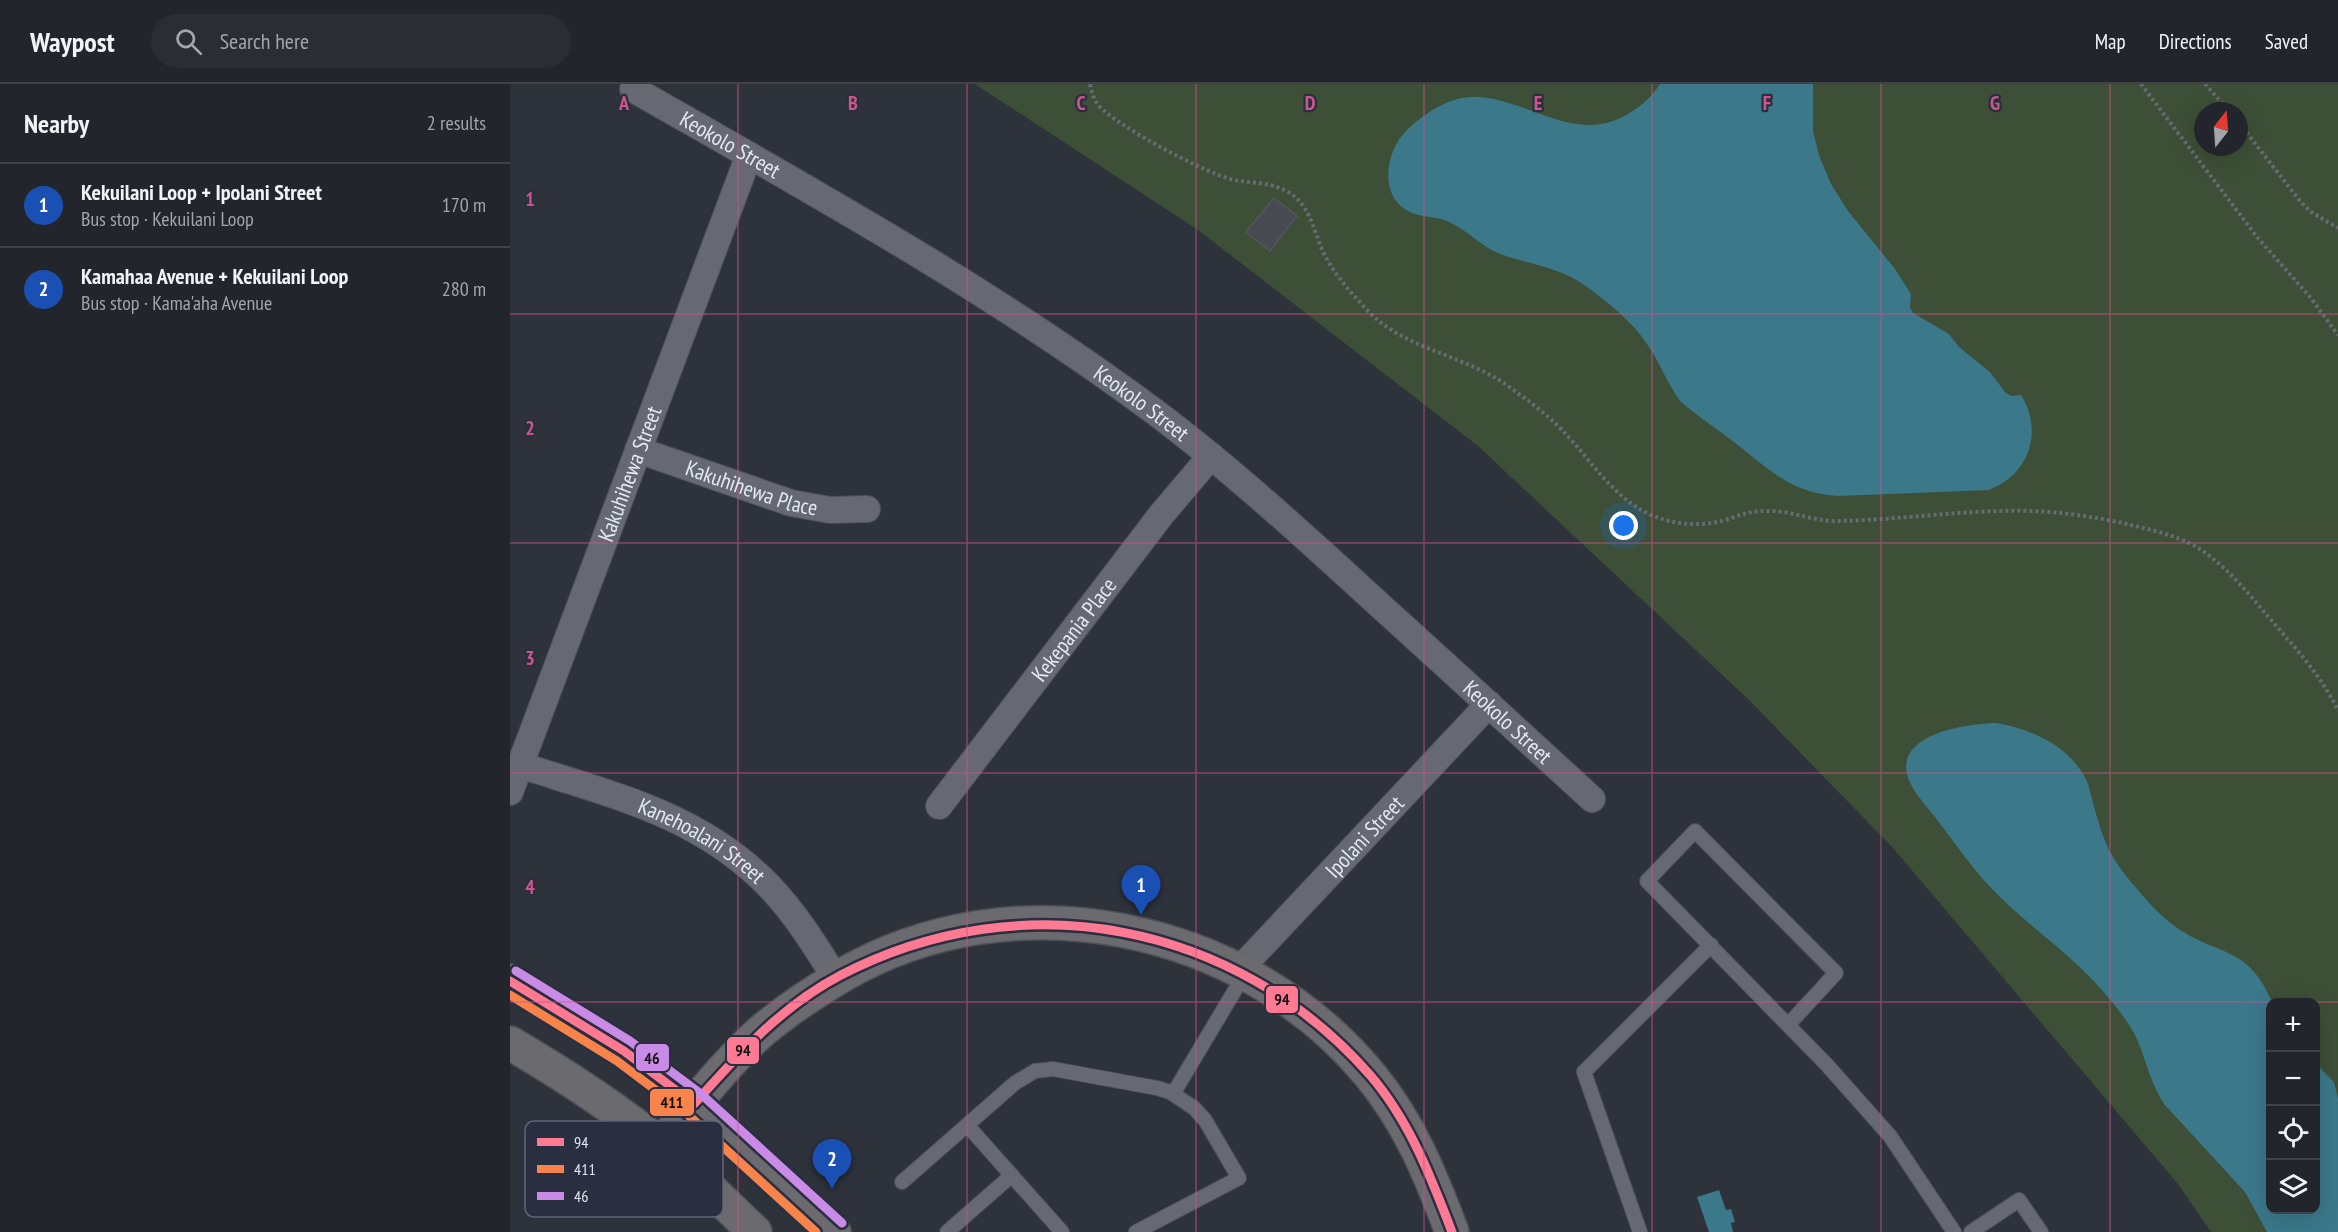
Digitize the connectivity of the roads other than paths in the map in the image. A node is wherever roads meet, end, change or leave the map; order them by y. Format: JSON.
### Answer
{"nodes":[{"id":1,"x":633,"y":89,"type":"dead end"},
{"id":2,"x":749,"y":156,"type":"junction"},
{"id":3,"x":638,"y":450,"type":"junction"},
{"id":4,"x":1211,"y":456,"type":"junction"},
{"id":5,"x":867,"y":509,"type":"dead end"},
{"id":6,"x":1489,"y":704,"type":"junction"},
{"id":7,"x":520,"y":765,"type":"junction"},
{"id":8,"x":510,"y":792,"type":"edge"},
{"id":9,"x":1592,"y":799,"type":"dead end"},
{"id":10,"x":939,"y":806,"type":"dead end"},
{"id":11,"x":1710,"y":945,"type":"junction"},
{"id":12,"x":1242,"y":971,"type":"junction"},
{"id":13,"x":836,"y":979,"type":"junction"},
{"id":14,"x":510,"y":981,"type":"edge"},
{"id":15,"x":1788,"y":1025,"type":"junction"},
{"id":16,"x":510,"y":1043,"type":"edge"},
{"id":17,"x":1173,"y":1094,"type":"junction"},
{"id":18,"x":694,"y":1104,"type":"junction"},
{"id":19,"x":629,"y":1121,"type":"edge"},
{"id":20,"x":680,"y":1121,"type":"edge"},
{"id":21,"x":714,"y":1121,"type":"edge"},
{"id":22,"x":968,"y":1125,"type":"junction"},
{"id":23,"x":723,"y":1128,"type":"edge"},
{"id":24,"x":1012,"y":1175,"type":"junction"},
{"id":25,"x":902,"y":1182,"type":"dead end"},
{"id":26,"x":723,"y":1201,"type":"edge"},
{"id":27,"x":1636,"y":1231,"type":"edge"},
{"id":28,"x":755,"y":1232,"type":"edge"},
{"id":29,"x":834,"y":1232,"type":"edge"},
{"id":30,"x":947,"y":1232,"type":"edge"},
{"id":31,"x":1062,"y":1232,"type":"edge"},
{"id":32,"x":1136,"y":1232,"type":"edge"},
{"id":33,"x":1452,"y":1232,"type":"edge"},
{"id":34,"x":1954,"y":1232,"type":"edge"},
{"id":35,"x":1971,"y":1232,"type":"edge"},
{"id":36,"x":2041,"y":1232,"type":"edge"}],
"edges":[{"from":1,"to":2,"type":"street","name":"Keokolo Street"},
{"from":2,"to":3,"type":"street","name":"Kakuhihewa Street"},
{"from":2,"to":4,"type":"street","name":"Keokolo Street"},
{"from":3,"to":5,"type":"street","name":"Kakuhihewa Place"},
{"from":3,"to":7,"type":"street","name":"Kakuhihewa Street"},
{"from":4,"to":6,"type":"street","name":"Keokolo Street"},
{"from":4,"to":10,"type":"street","name":"Kekepania Place"},
{"from":6,"to":9,"type":"street","name":"Keokolo Street"},
{"from":6,"to":12,"type":"street","name":"Ipolani Street"},
{"from":7,"to":8,"type":"street","name":"Kakuhihewa Street"},
{"from":7,"to":13,"type":"street","name":"Kanehoalani Street"},
{"from":11,"to":15,"type":"lane"},
{"from":11,"to":15,"type":"lane"},
{"from":11,"to":27,"type":"lane"},
{"from":12,"to":13,"type":"street"},
{"from":12,"to":17,"type":"lane"},
{"from":12,"to":33,"type":"street"},
{"from":13,"to":18,"type":"street"},
{"from":14,"to":18,"type":"street"},
{"from":15,"to":34,"type":"lane"},
{"from":16,"to":19,"type":"street"},
{"from":17,"to":22,"type":"lane"},
{"from":17,"to":32,"type":"lane"},
{"from":18,"to":20,"type":"street"},
{"from":18,"to":21,"type":"street"},
{"from":22,"to":24,"type":"lane"},
{"from":22,"to":25,"type":"lane"},
{"from":23,"to":29,"type":"street"},
{"from":24,"to":30,"type":"lane"},
{"from":24,"to":31,"type":"lane"},
{"from":26,"to":28,"type":"street"},
{"from":35,"to":36,"type":"lane"}]}
